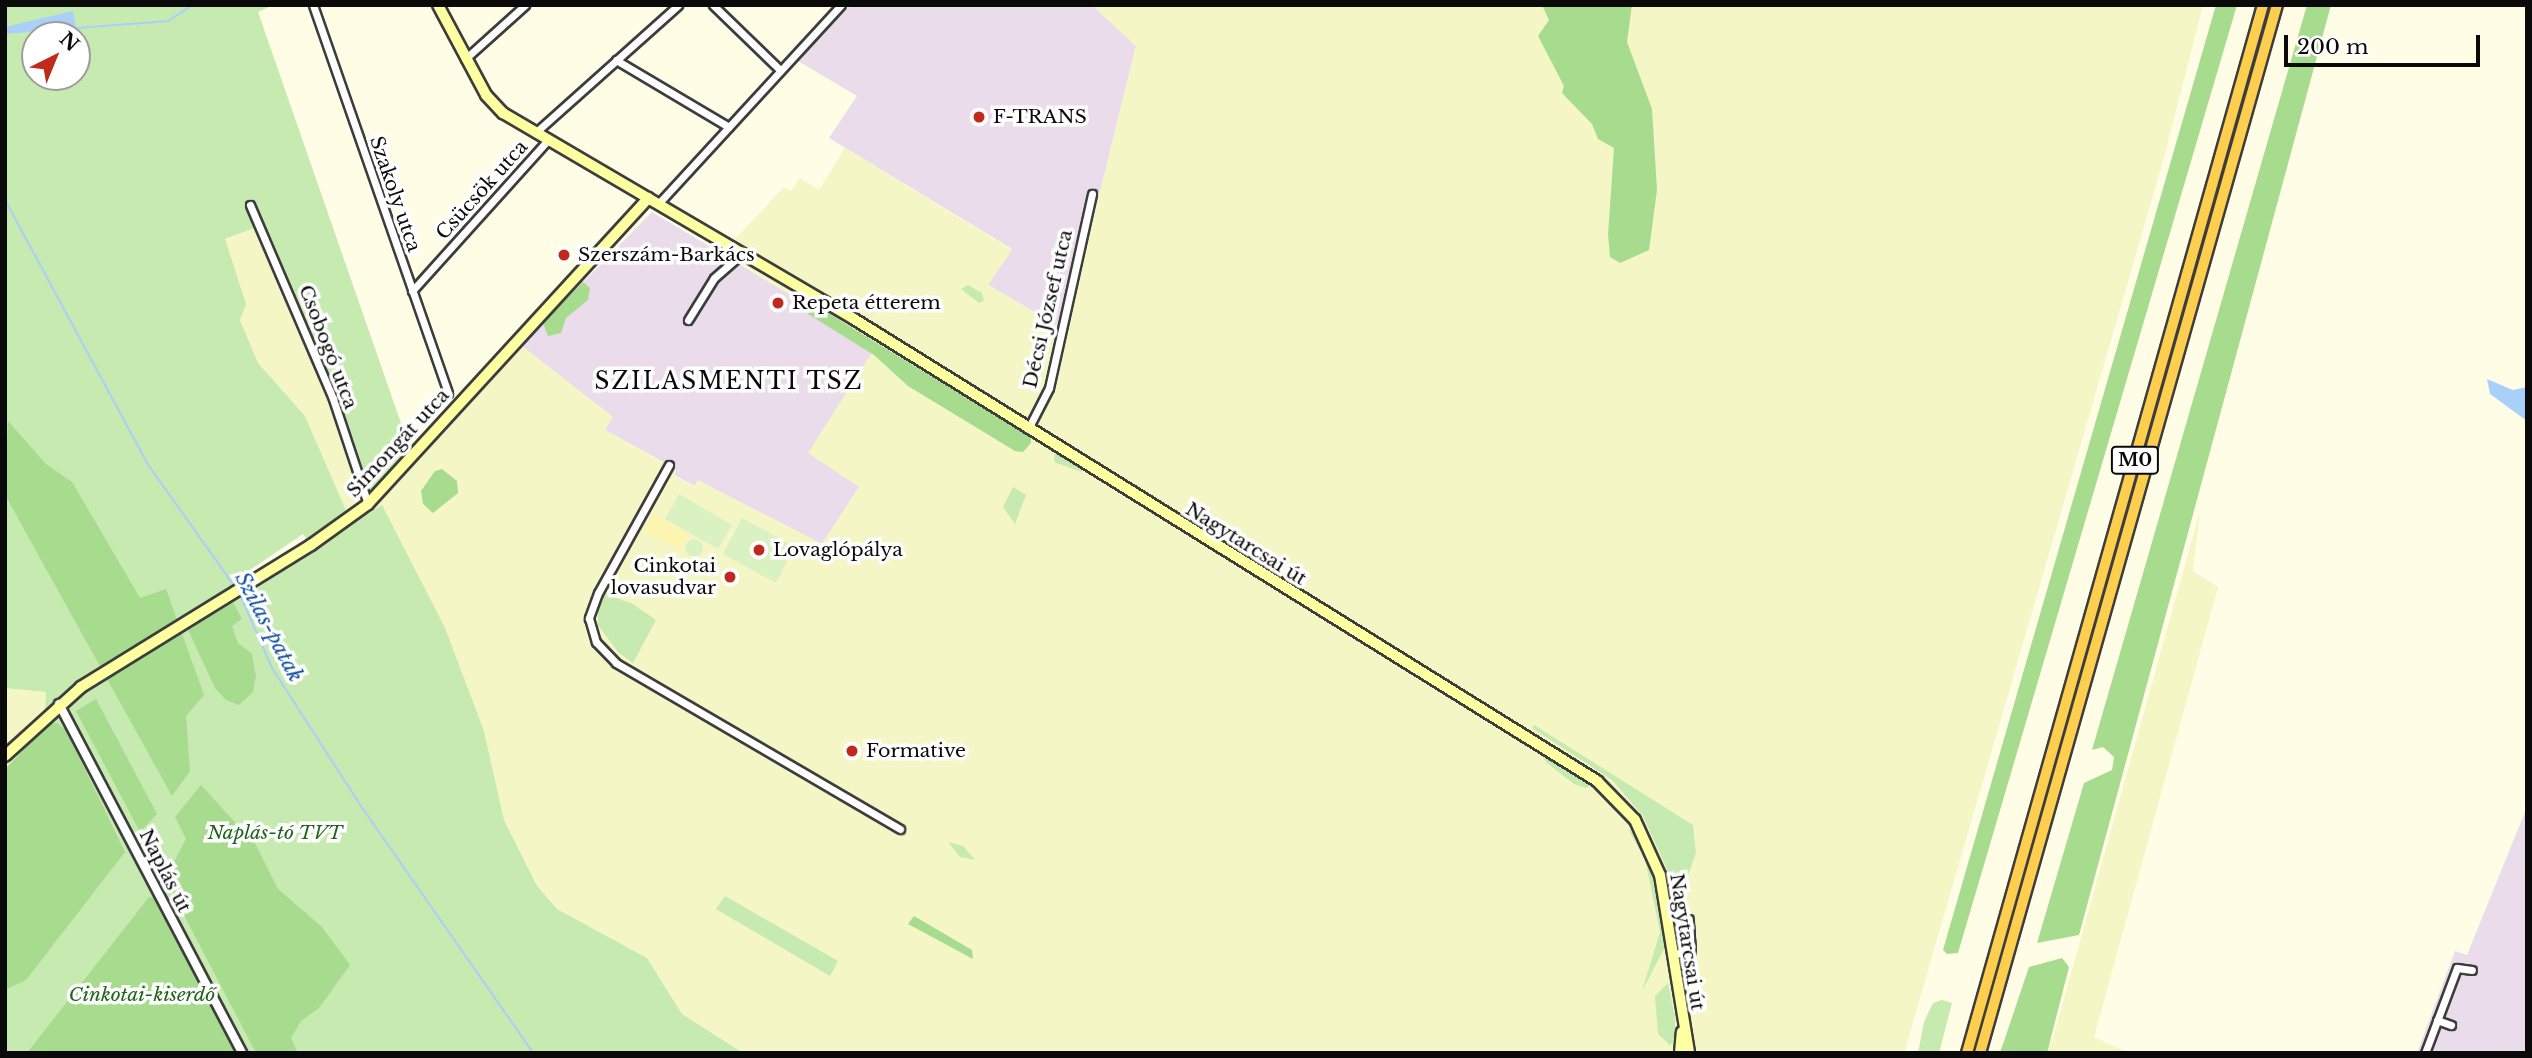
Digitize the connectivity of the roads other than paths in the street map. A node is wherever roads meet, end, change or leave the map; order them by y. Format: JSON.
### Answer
{"nodes":[{"id":1,"x":313,"y":5,"type":"edge"},
{"id":2,"x":438,"y":5,"type":"edge"},
{"id":3,"x":525,"y":5,"type":"edge"},
{"id":4,"x":678,"y":5,"type":"edge"},
{"id":5,"x":713,"y":5,"type":"edge"},
{"id":6,"x":841,"y":5,"type":"edge"},
{"id":7,"x":2263,"y":5,"type":"edge"},
{"id":8,"x":2277,"y":5,"type":"edge"},
{"id":9,"x":465,"y":59,"type":"junction"},
{"id":10,"x":616,"y":60,"type":"junction"},
{"id":11,"x":779,"y":69,"type":"junction"},
{"id":12,"x":729,"y":127,"type":"junction"},
{"id":13,"x":535,"y":133,"type":"junction"},
{"id":14,"x":548,"y":141,"type":"junction"},
{"id":15,"x":1092,"y":194,"type":"dead end"},
{"id":16,"x":653,"y":201,"type":"junction"},
{"id":17,"x":250,"y":205,"type":"dead end"},
{"id":18,"x":742,"y":254,"type":"junction"},
{"id":19,"x":412,"y":291,"type":"junction"},
{"id":20,"x":688,"y":320,"type":"dead end"},
{"id":21,"x":448,"y":393,"type":"dead end"},
{"id":22,"x":1028,"y":429,"type":"junction"},
{"id":23,"x":669,"y":466,"type":"dead end"},
{"id":24,"x":368,"y":504,"type":"junction"},
{"id":25,"x":59,"y":704,"type":"junction"},
{"id":26,"x":5,"y":755,"type":"edge"},
{"id":27,"x":900,"y":829,"type":"dead end"},
{"id":28,"x":1689,"y":919,"type":"dead end"},
{"id":29,"x":1674,"y":954,"type":"junction"},
{"id":30,"x":2472,"y":970,"type":"dead end"},
{"id":31,"x":2437,"y":1020,"type":"junction"},
{"id":32,"x":1682,"y":1024,"type":"junction"},
{"id":33,"x":2451,"y":1025,"type":"dead end"},
{"id":34,"x":242,"y":1053,"type":"edge"},
{"id":35,"x":1680,"y":1053,"type":"edge"},
{"id":36,"x":1689,"y":1053,"type":"edge"},
{"id":37,"x":1967,"y":1053,"type":"edge"},
{"id":38,"x":1980,"y":1053,"type":"edge"},
{"id":39,"x":2425,"y":1053,"type":"edge"}],
"edges":[{"from":1,"to":19,"type":"street","name":"Szakoly utca"},
{"from":2,"to":9,"type":"main road","name":"Nagytarcsai út"},
{"from":3,"to":9,"type":"street"},
{"from":4,"to":10,"type":"street"},
{"from":5,"to":11,"type":"street"},
{"from":6,"to":11,"type":"street","name":"Simongát utca"},
{"from":7,"to":37,"type":"highway","number":"M0"},
{"from":8,"to":38,"type":"highway","number":"M0"},
{"from":9,"to":13,"type":"main road","name":"Nagytarcsai út"},
{"from":10,"to":12,"type":"street"},
{"from":10,"to":13,"type":"street"},
{"from":11,"to":12,"type":"street","name":"Simongát utca"},
{"from":12,"to":16,"type":"street","name":"Simongát utca"},
{"from":13,"to":14,"type":"main road","name":"Nagytarcsai út"},
{"from":14,"to":16,"type":"main road","name":"Nagytarcsai út"},
{"from":14,"to":19,"type":"street","name":"Csücsök utca"},
{"from":15,"to":22,"type":"street","name":"Décsi József utca"},
{"from":16,"to":18,"type":"main road","name":"Nagytarcsai út"},
{"from":16,"to":24,"type":"main road","name":"Simongát utca"},
{"from":17,"to":24,"type":"street","name":"Csobogó utca"},
{"from":18,"to":20,"type":"street"},
{"from":18,"to":22,"type":"main road","name":"Nagytarcsai út"},
{"from":19,"to":21,"type":"street","name":"Szakoly utca"},
{"from":22,"to":29,"type":"main road","name":"Nagytarcsai út"},
{"from":23,"to":27,"type":"street"},
{"from":24,"to":25,"type":"main road","name":"Simongát utca"},
{"from":25,"to":26,"type":"main road","name":"Simongát utca"},
{"from":25,"to":34,"type":"street","name":"Naplás út"},
{"from":28,"to":29,"type":"street"},
{"from":29,"to":32,"type":"main road","name":"Nagytarcsai út"},
{"from":30,"to":31,"type":"street"},
{"from":31,"to":33,"type":"street"},
{"from":31,"to":39,"type":"street"},
{"from":32,"to":35,"type":"main road","name":"Nagytarcsai út"},
{"from":32,"to":36,"type":"main road","name":"Nagytarcsai út"}]}
